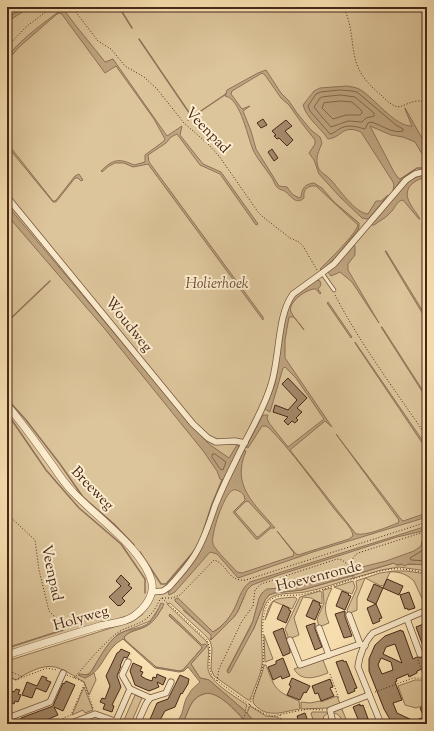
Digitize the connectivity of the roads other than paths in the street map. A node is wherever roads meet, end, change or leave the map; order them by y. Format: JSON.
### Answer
{"nodes":[{"id":1,"x":427,"y":171,"type":"edge"},
{"id":2,"x":7,"y":197,"type":"edge"},
{"id":3,"x":321,"y":274,"type":"junction"},
{"id":4,"x":334,"y":290,"type":"road end"},
{"id":5,"x":7,"y":405,"type":"edge"},
{"id":6,"x":245,"y":443,"type":"junction"},
{"id":7,"x":152,"y":592,"type":"junction"},
{"id":8,"x":427,"y":610,"type":"edge"},
{"id":9,"x":349,"y":615,"type":"dead end"},
{"id":10,"x":407,"y":619,"type":"junction"},
{"id":11,"x":319,"y":628,"type":"dead end"},
{"id":12,"x":290,"y":640,"type":"dead end"},
{"id":13,"x":362,"y":645,"type":"junction"},
{"id":14,"x":420,"y":654,"type":"road end"},
{"id":15,"x":7,"y":655,"type":"edge"},
{"id":16,"x":329,"y":655,"type":"junction"},
{"id":17,"x":128,"y":662,"type":"dead end"},
{"id":18,"x":63,"y":673,"type":"road end"},
{"id":19,"x":171,"y":682,"type":"dead end"},
{"id":20,"x":130,"y":689,"type":"junction"},
{"id":21,"x":369,"y":695,"type":"junction"},
{"id":22,"x":150,"y":698,"type":"junction"},
{"id":23,"x":7,"y":717,"type":"edge"},
{"id":24,"x":116,"y":721,"type":"junction"},
{"id":25,"x":333,"y":723,"type":"edge"},
{"id":26,"x":10,"y":724,"type":"edge"},
{"id":27,"x":69,"y":724,"type":"edge"},
{"id":28,"x":122,"y":724,"type":"edge"},
{"id":29,"x":137,"y":724,"type":"edge"},
{"id":30,"x":381,"y":724,"type":"edge"}],
"edges":[{"from":1,"to":3,"type":"street"},
{"from":2,"to":6,"type":"street","name":"Woudweg"},
{"from":3,"to":4,"type":"lane"},
{"from":3,"to":6,"type":"street"},
{"from":5,"to":7,"type":"street","name":"Breeweg"},
{"from":6,"to":7,"type":"street"},
{"from":7,"to":15,"type":"street","name":"Holyweg"},
{"from":8,"to":10,"type":"street"},
{"from":9,"to":13,"type":"street"},
{"from":10,"to":13,"type":"street"},
{"from":10,"to":14,"type":"street"},
{"from":11,"to":16,"type":"street"},
{"from":12,"to":16,"type":"street"},
{"from":13,"to":16,"type":"street"},
{"from":13,"to":21,"type":"street"},
{"from":17,"to":20,"type":"street"},
{"from":18,"to":23,"type":"street"},
{"from":19,"to":22,"type":"street"},
{"from":20,"to":22,"type":"street"},
{"from":20,"to":24,"type":"street"},
{"from":21,"to":25,"type":"street"},
{"from":21,"to":30,"type":"street"},
{"from":22,"to":29,"type":"street"},
{"from":23,"to":26,"type":"street"},
{"from":24,"to":27,"type":"street"},
{"from":24,"to":28,"type":"street"}]}
